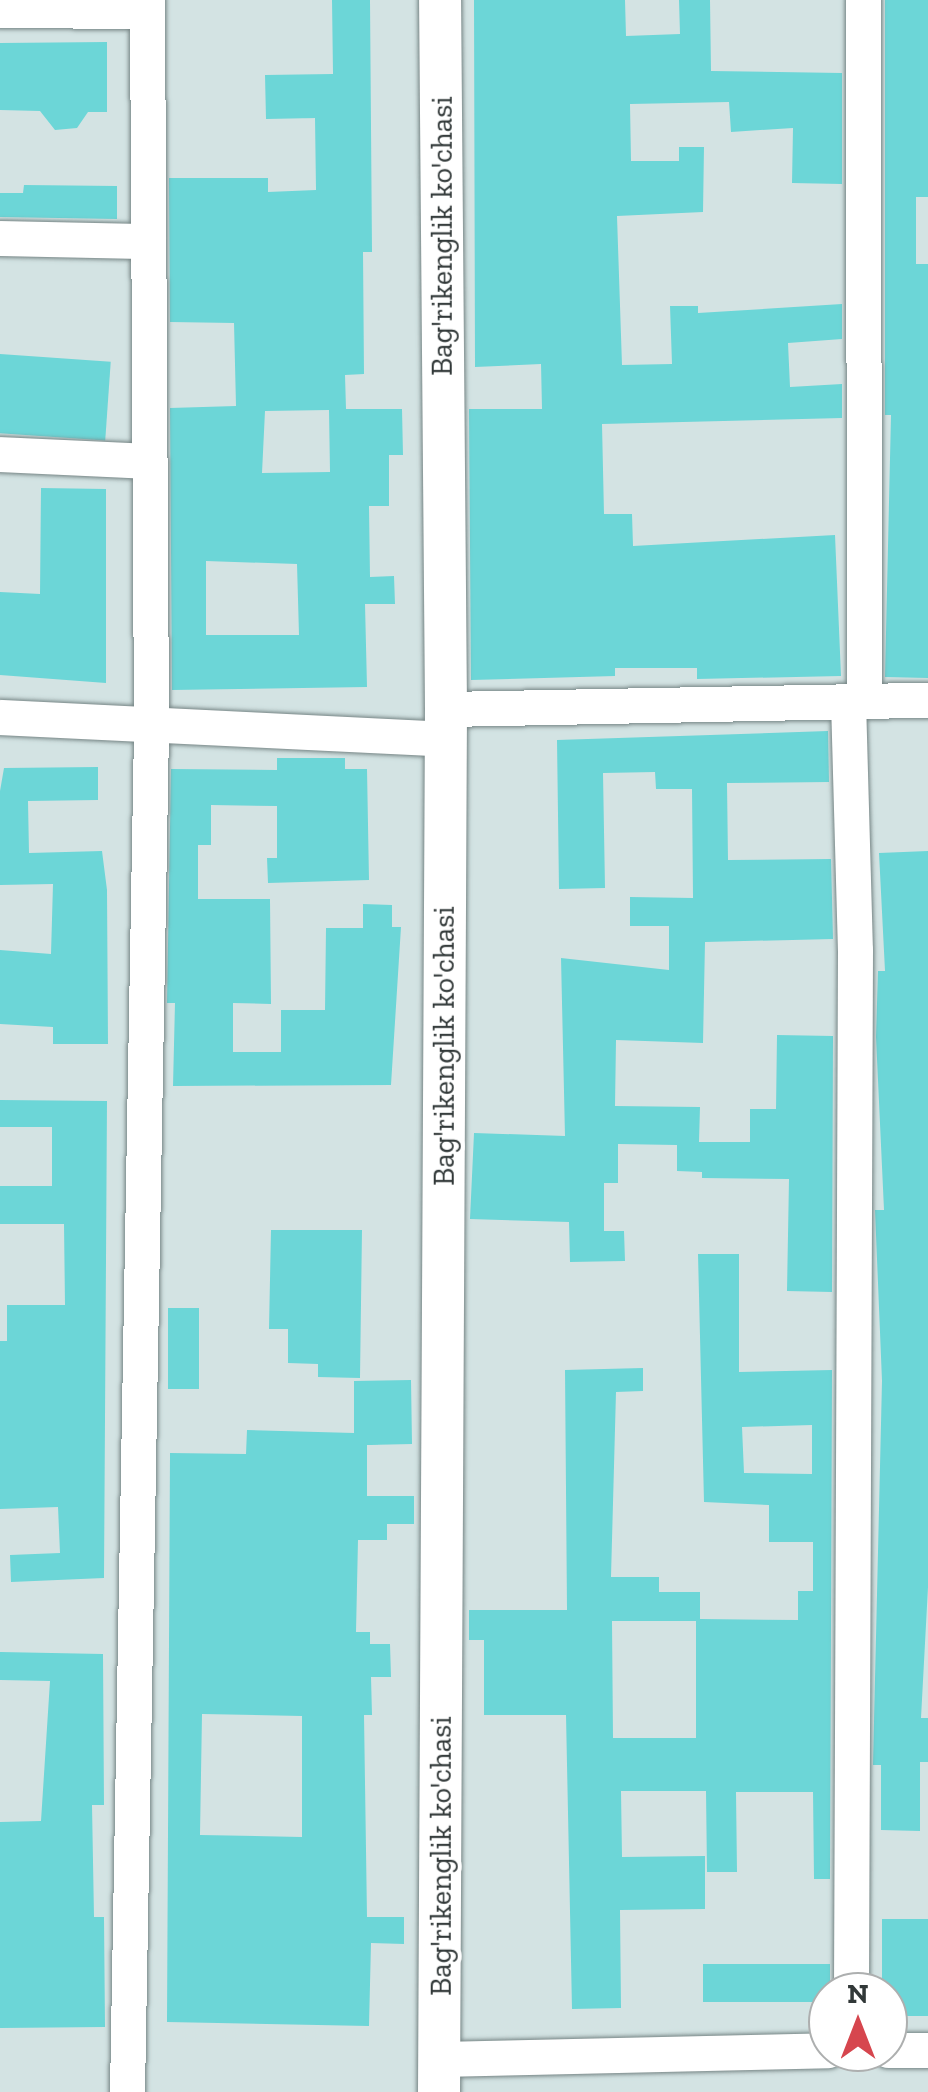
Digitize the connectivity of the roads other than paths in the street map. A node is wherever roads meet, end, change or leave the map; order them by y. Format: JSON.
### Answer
{"nodes":[{"id":1,"x":440,"y":0,"type":"edge"},
{"id":2,"x":863,"y":0,"type":"edge"},
{"id":3,"x":147,"y":5,"type":"edge"},
{"id":4,"x":0,"y":10,"type":"edge"},
{"id":5,"x":0,"y":238,"type":"edge"},
{"id":6,"x":148,"y":241,"type":"junction"},
{"id":7,"x":0,"y":454,"type":"edge"},
{"id":8,"x":150,"y":461,"type":"junction"},
{"id":9,"x":928,"y":700,"type":"edge"},
{"id":10,"x":856,"y":701,"type":"junction"},
{"id":11,"x":0,"y":717,"type":"edge"},
{"id":12,"x":150,"y":724,"type":"junction"},
{"id":13,"x":445,"y":724,"type":"junction"},
{"id":14,"x":851,"y":1972,"type":"edge"},
{"id":15,"x":808,"y":2051,"type":"edge"},
{"id":16,"x":440,"y":2076,"type":"edge"},
{"id":17,"x":127,"y":2092,"type":"edge"}],
"edges":[{"from":1,"to":13,"type":"main road","name":"Bag'rikenglik ko'chasi"},
{"from":2,"to":10,"type":"street"},
{"from":3,"to":4,"type":"street"},
{"from":3,"to":6,"type":"street"},
{"from":5,"to":6,"type":"street"},
{"from":6,"to":8,"type":"street"},
{"from":7,"to":8,"type":"street"},
{"from":8,"to":12,"type":"street"},
{"from":9,"to":10,"type":"street"},
{"from":10,"to":13,"type":"street"},
{"from":10,"to":14,"type":"street"},
{"from":11,"to":12,"type":"street"},
{"from":12,"to":13,"type":"street"},
{"from":12,"to":17,"type":"street"},
{"from":13,"to":16,"type":"main road","name":"Bag'rikenglik ko'chasi"},
{"from":15,"to":16,"type":"street"}]}
